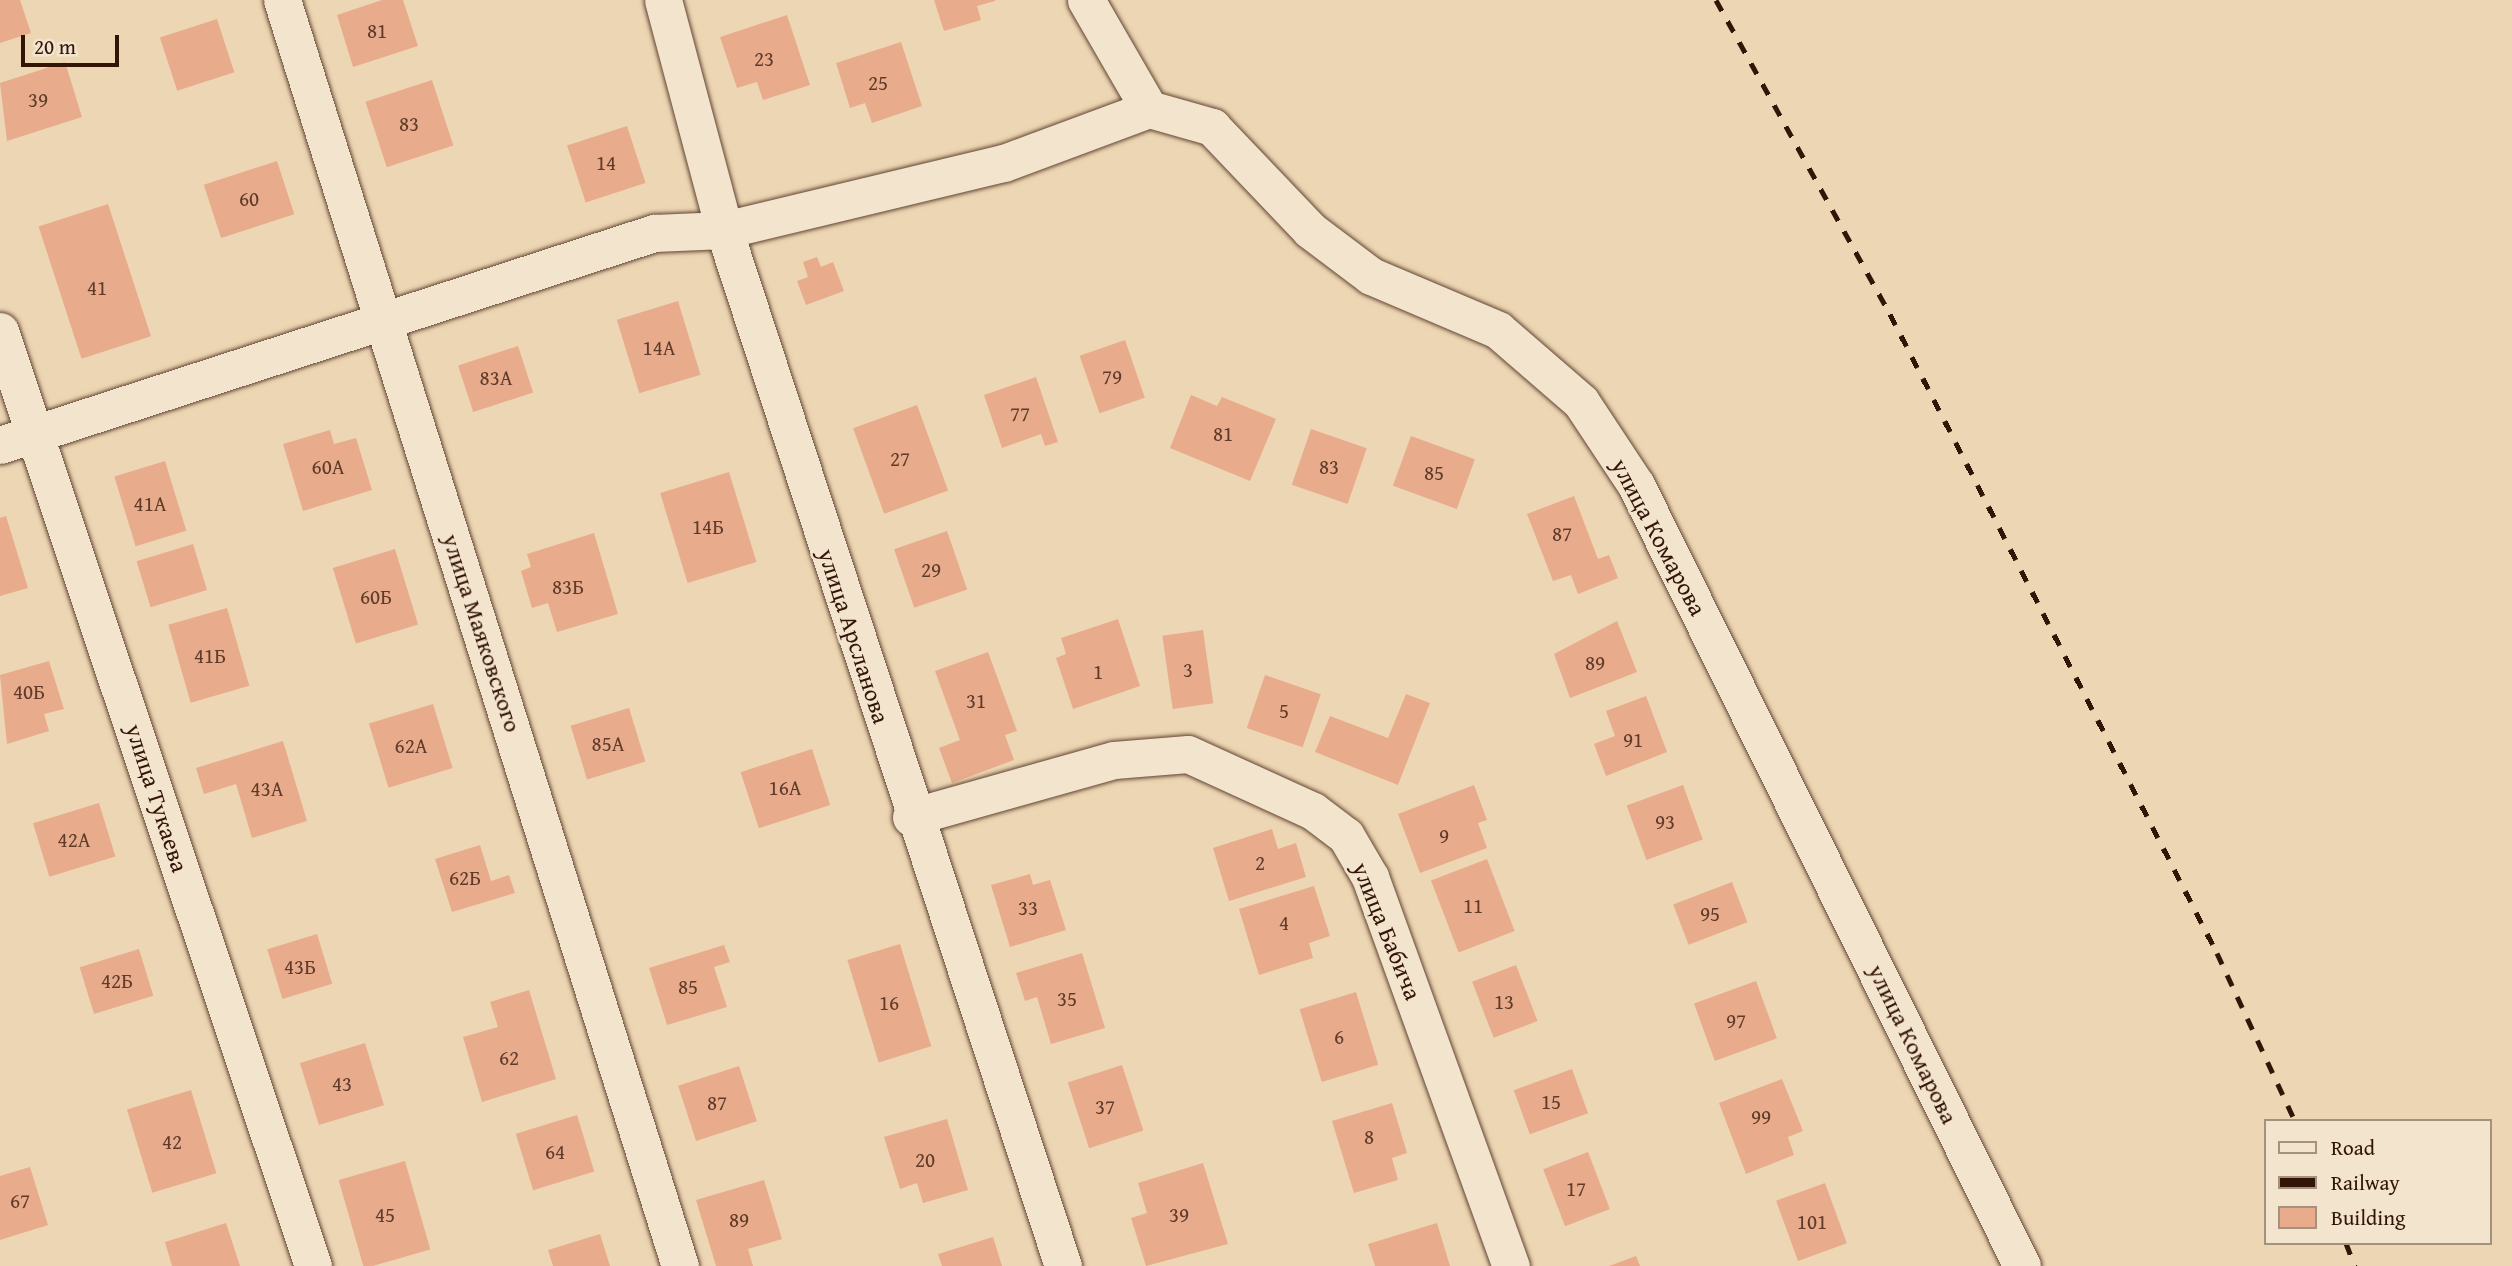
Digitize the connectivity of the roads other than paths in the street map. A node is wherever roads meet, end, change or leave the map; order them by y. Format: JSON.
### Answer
{"nodes":[{"id":1,"x":282,"y":0,"type":"edge"},
{"id":2,"x":663,"y":0,"type":"edge"},
{"id":3,"x":1087,"y":0,"type":"edge"},
{"id":4,"x":1149,"y":109,"type":"junction"},
{"id":5,"x":724,"y":230,"type":"junction"},
{"id":6,"x":383,"y":319,"type":"junction"},
{"id":7,"x":0,"y":331,"type":"edge"},
{"id":8,"x":35,"y":434,"type":"junction"},
{"id":9,"x":0,"y":445,"type":"edge"},
{"id":10,"x":911,"y":817,"type":"junction"},
{"id":11,"x":313,"y":1266,"type":"edge"},
{"id":12,"x":680,"y":1266,"type":"edge"},
{"id":13,"x":1063,"y":1266,"type":"edge"},
{"id":14,"x":1511,"y":1266,"type":"edge"},
{"id":15,"x":2022,"y":1266,"type":"edge"}],
"edges":[{"from":1,"to":6,"type":"street","name":"улица Маяковского"},
{"from":2,"to":5,"type":"street","name":"улица Арсланова"},
{"from":3,"to":4,"type":"street"},
{"from":4,"to":5,"type":"street"},
{"from":4,"to":15,"type":"street","name":"улица Комарова"},
{"from":5,"to":6,"type":"street"},
{"from":5,"to":10,"type":"street","name":"улица Арсланова"},
{"from":6,"to":8,"type":"street"},
{"from":6,"to":12,"type":"street","name":"улица Маяковского"},
{"from":7,"to":8,"type":"street","name":"улица Тукаева"},
{"from":8,"to":9,"type":"street"},
{"from":8,"to":11,"type":"street","name":"улица Тукаева"},
{"from":10,"to":13,"type":"street","name":"улица Арсланова"},
{"from":10,"to":14,"type":"street","name":"улица Бабича"}]}
